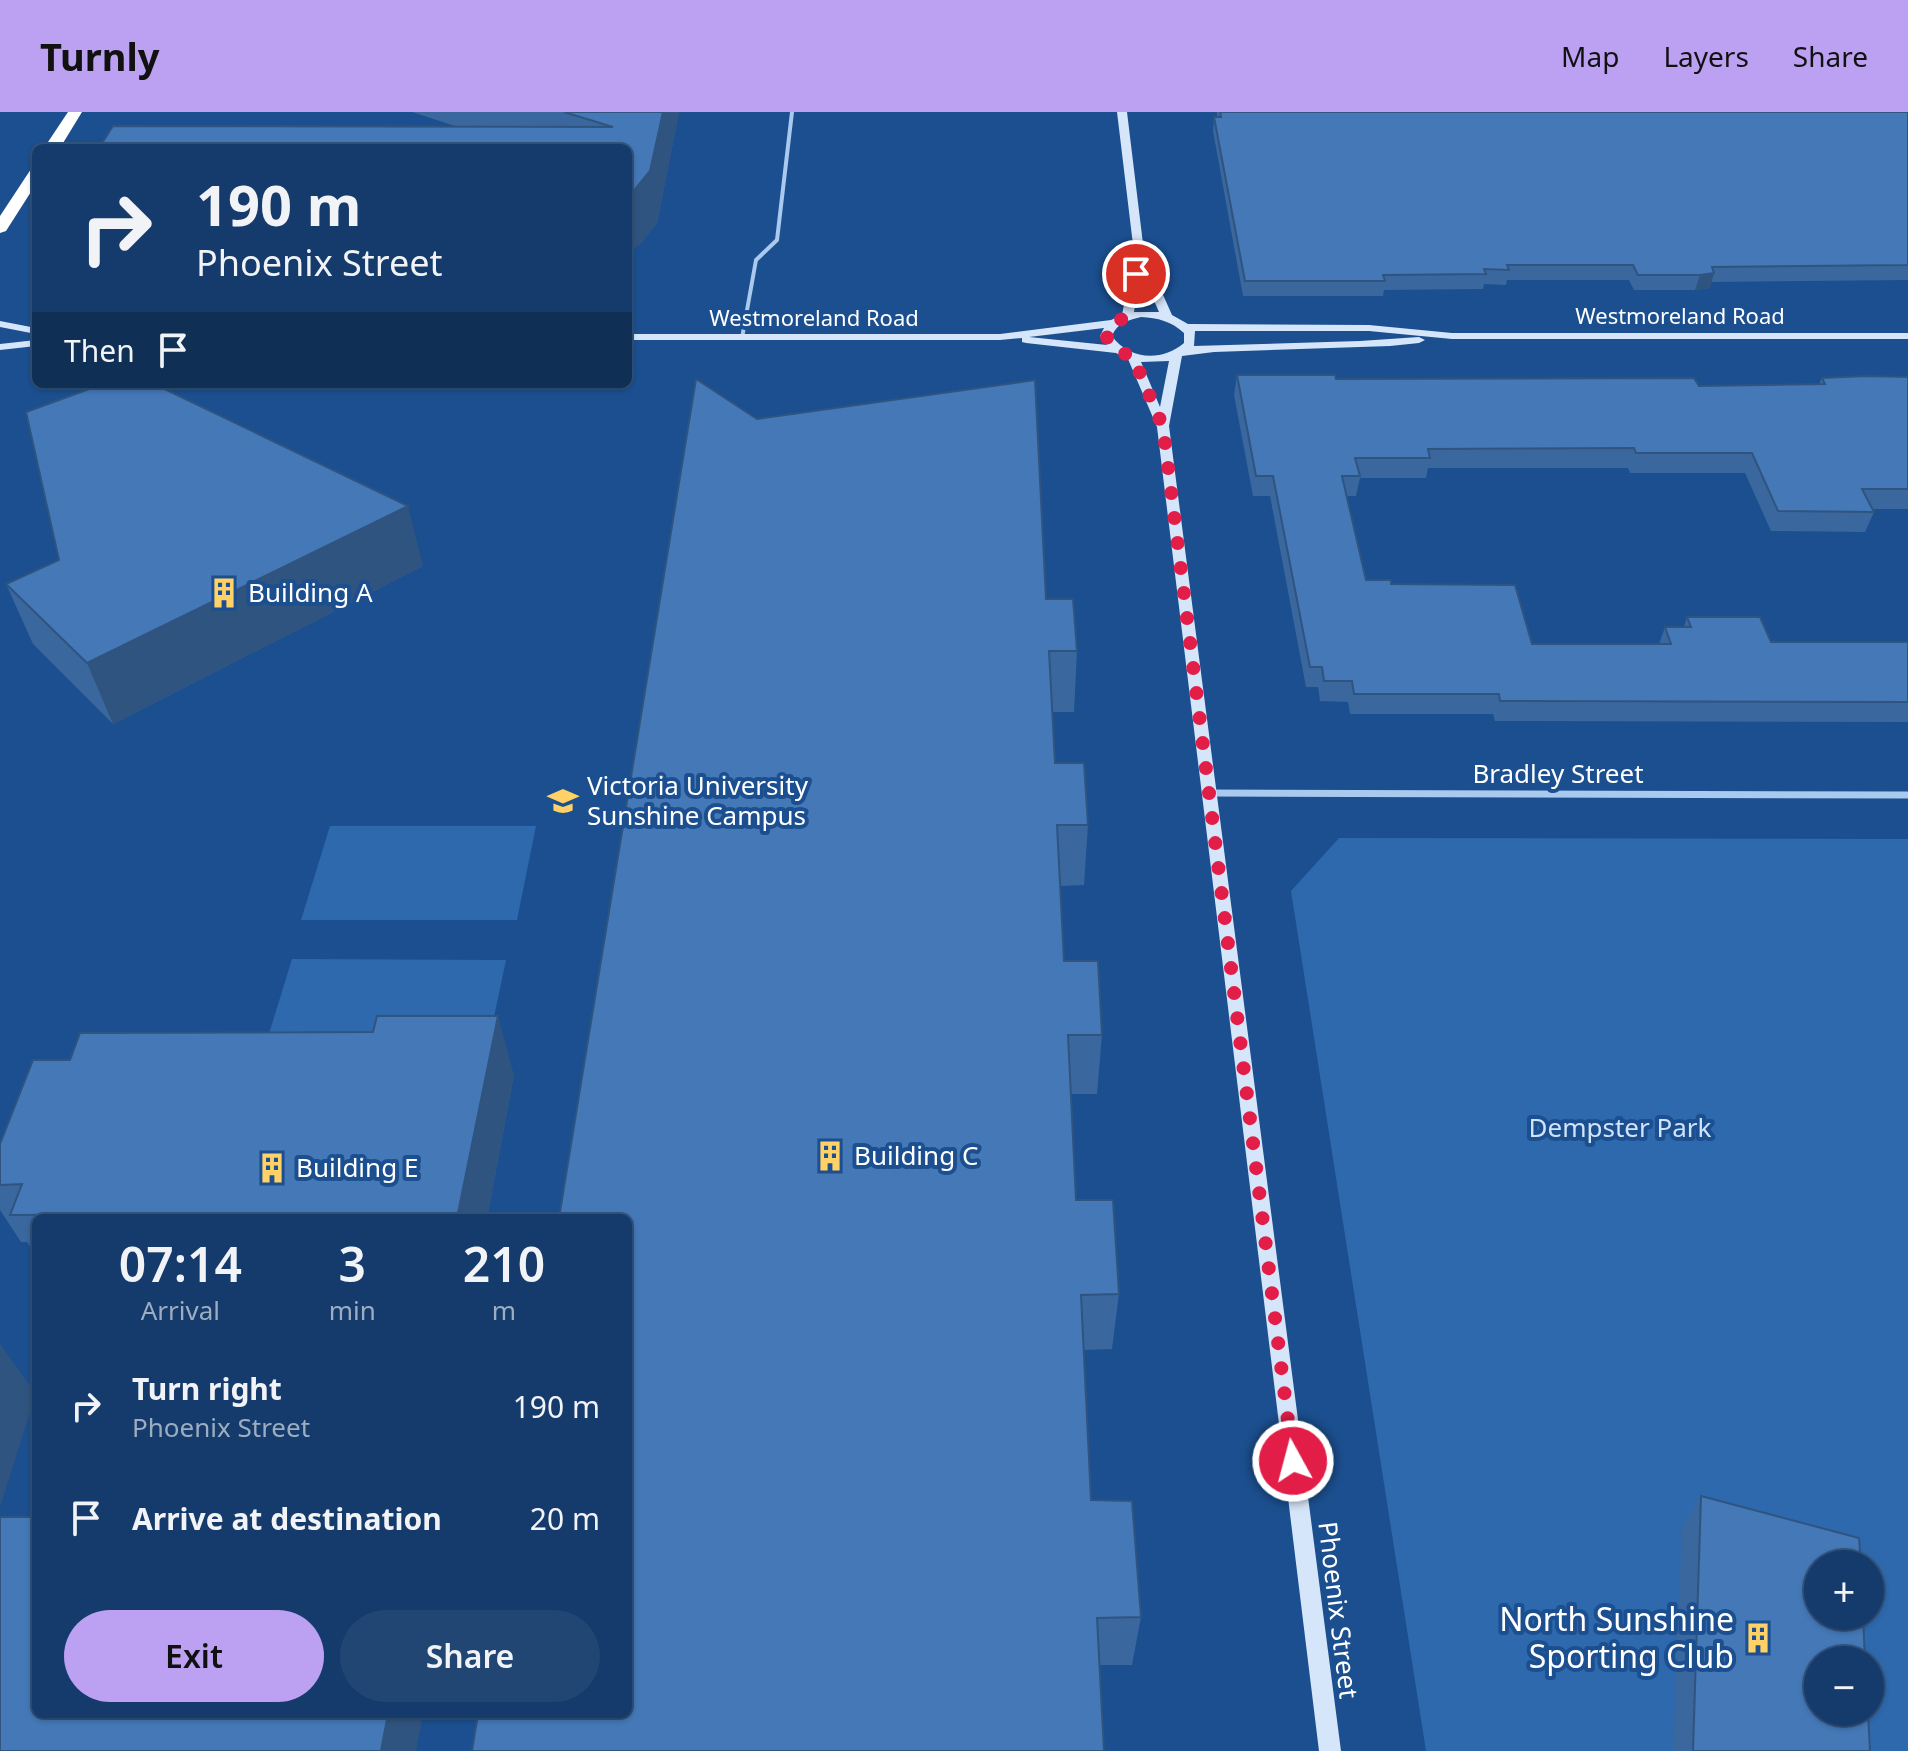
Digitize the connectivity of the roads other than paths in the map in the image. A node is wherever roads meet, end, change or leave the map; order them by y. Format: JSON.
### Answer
{"nodes":[{"id":1,"x":75,"y":112,"type":"edge"},
{"id":2,"x":792,"y":112,"type":"edge"},
{"id":3,"x":1122,"y":112,"type":"edge"},
{"id":4,"x":55,"y":144,"type":"edge"},
{"id":5,"x":32,"y":178,"type":"edge"},
{"id":6,"x":2,"y":222,"type":"edge"},
{"id":7,"x":1139,"y":252,"type":"junction"},
{"id":8,"x":1128,"y":316,"type":"junction"},
{"id":9,"x":1167,"y":317,"type":"junction"},
{"id":10,"x":1114,"y":323,"type":"junction"},
{"id":11,"x":0,"y":324,"type":"edge"},
{"id":12,"x":1185,"y":327,"type":"junction"},
{"id":13,"x":32,"y":330,"type":"edge"},
{"id":14,"x":1452,"y":336,"type":"junction"},
{"id":15,"x":1908,"y":336,"type":"edge"},
{"id":16,"x":632,"y":337,"type":"edge"},
{"id":17,"x":1000,"y":337,"type":"junction"},
{"id":18,"x":742,"y":338,"type":"junction"},
{"id":19,"x":32,"y":343,"type":"edge"},
{"id":20,"x":0,"y":347,"type":"edge"},
{"id":21,"x":1116,"y":350,"type":"junction"},
{"id":22,"x":1181,"y":352,"type":"junction"},
{"id":23,"x":1133,"y":357,"type":"junction"},
{"id":24,"x":1163,"y":427,"type":"junction"},
{"id":25,"x":1208,"y":793,"type":"junction"},
{"id":26,"x":1908,"y":795,"type":"edge"},
{"id":27,"x":1330,"y":1751,"type":"edge"}],
"edges":[{"from":1,"to":4,"type":"highway"},
{"from":2,"to":18,"type":"lane"},
{"from":3,"to":7,"type":"street"},
{"from":5,"to":6,"type":"highway"},
{"from":7,"to":8,"type":"street"},
{"from":7,"to":9,"type":"street"},
{"from":8,"to":9,"type":"street"},
{"from":8,"to":10,"type":"street","name":"Westmoreland Road"},
{"from":9,"to":12,"type":"street"},
{"from":10,"to":17,"type":"street","name":"Westmoreland Road"},
{"from":10,"to":21,"type":"street"},
{"from":11,"to":13,"type":"street"},
{"from":12,"to":14,"type":"street","name":"Westmoreland Road"},
{"from":12,"to":22,"type":"street","name":"Phoenix Street"},
{"from":14,"to":15,"type":"street","name":"Westmoreland Road"},
{"from":14,"to":22,"type":"street","name":"Westmoreland Road"},
{"from":16,"to":18,"type":"street","name":"Westmoreland Road"},
{"from":17,"to":18,"type":"street","name":"Westmoreland Road"},
{"from":17,"to":21,"type":"street","name":"Westmoreland Road"},
{"from":19,"to":20,"type":"street"},
{"from":21,"to":23,"type":"street","name":"Westmoreland Road"},
{"from":22,"to":23,"type":"street","name":"Westmoreland Road"},
{"from":22,"to":24,"type":"street","name":"Phoenix Street"},
{"from":23,"to":24,"type":"street","name":"Phoenix Street"},
{"from":24,"to":25,"type":"street","name":"Phoenix Street"},
{"from":25,"to":26,"type":"street","name":"Bradley Street"},
{"from":25,"to":27,"type":"street","name":"Phoenix Street"}]}
